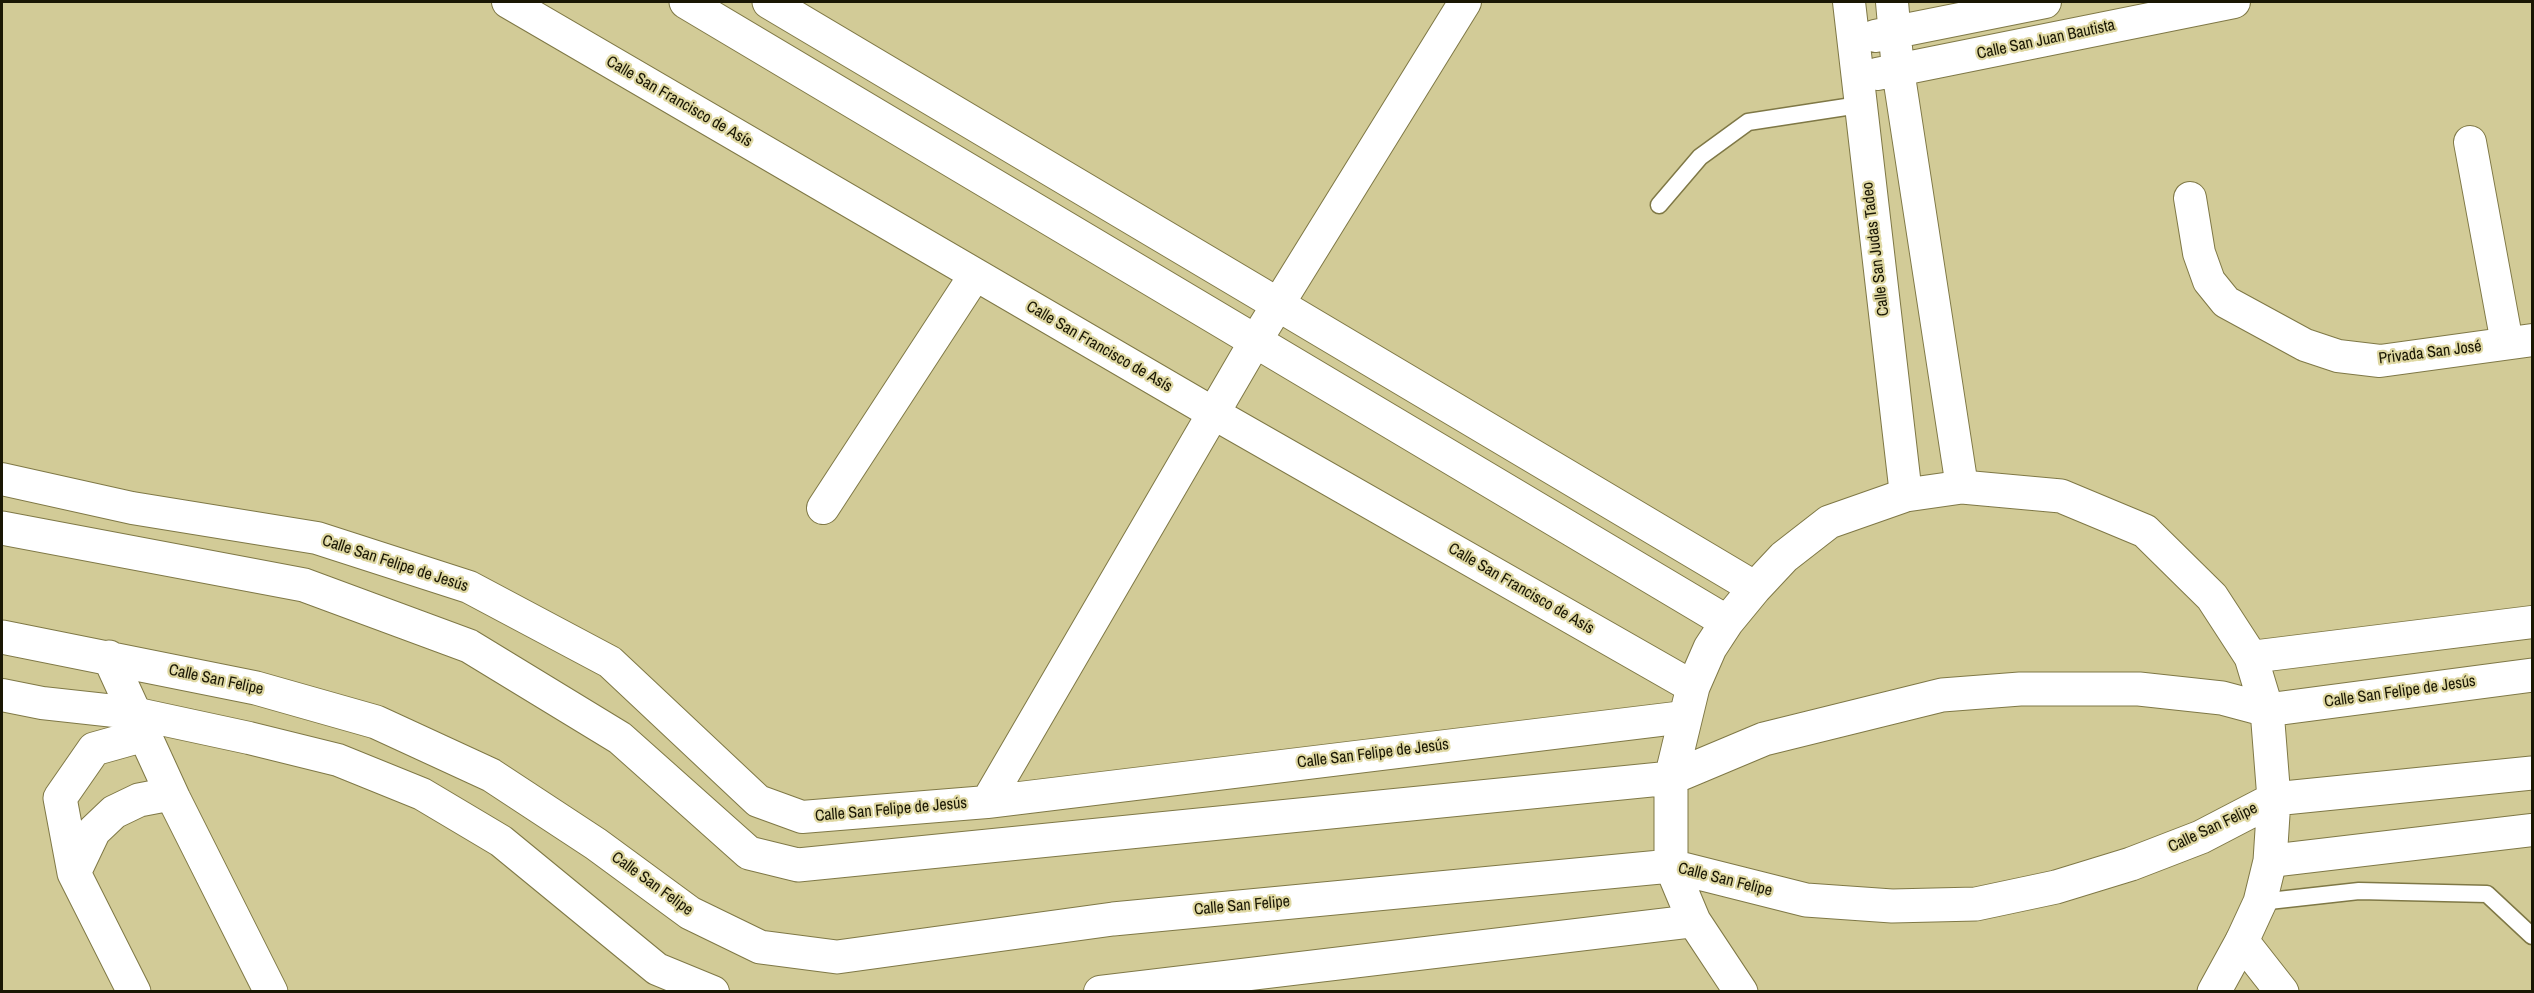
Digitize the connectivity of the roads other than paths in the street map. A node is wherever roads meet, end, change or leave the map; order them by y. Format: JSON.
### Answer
{"nodes":[{"id":1,"x":508,"y":2,"type":"edge"},
{"id":2,"x":686,"y":2,"type":"edge"},
{"id":3,"x":769,"y":2,"type":"edge"},
{"id":4,"x":1465,"y":2,"type":"edge"},
{"id":5,"x":1849,"y":2,"type":"edge"},
{"id":6,"x":2045,"y":2,"type":"edge"},
{"id":7,"x":2234,"y":2,"type":"edge"},
{"id":8,"x":1894,"y":16,"type":"edge"},
{"id":9,"x":1854,"y":40,"type":"junction"},
{"id":10,"x":1898,"y":70,"type":"junction"},
{"id":11,"x":1859,"y":92,"type":"junction"},
{"id":12,"x":2470,"y":142,"type":"dead end"},
{"id":13,"x":2190,"y":198,"type":"dead end"},
{"id":14,"x":1659,"y":205,"type":"dead end"},
{"id":15,"x":975,"y":275,"type":"junction"},
{"id":16,"x":1278,"y":303,"type":"junction"},
{"id":17,"x":1256,"y":340,"type":"junction"},
{"id":18,"x":2520,"y":341,"type":"edge"},
{"id":19,"x":1213,"y":413,"type":"junction"},
{"id":20,"x":2,"y":479,"type":"edge"},
{"id":21,"x":1962,"y":487,"type":"junction"},
{"id":22,"x":1906,"y":495,"type":"junction"},
{"id":23,"x":823,"y":508,"type":"dead end"},
{"id":24,"x":2,"y":528,"type":"edge"},
{"id":25,"x":1755,"y":588,"type":"junction"},
{"id":26,"x":1727,"y":622,"type":"junction"},
{"id":27,"x":2532,"y":622,"type":"edge"},
{"id":28,"x":2,"y":637,"type":"edge"},
{"id":29,"x":109,"y":657,"type":"junction"},
{"id":30,"x":2251,"y":657,"type":"junction"},
{"id":31,"x":2532,"y":675,"type":"edge"},
{"id":32,"x":2,"y":695,"type":"edge"},
{"id":33,"x":1689,"y":702,"type":"junction"},
{"id":34,"x":2266,"y":710,"type":"junction"},
{"id":35,"x":139,"y":724,"type":"junction"},
{"id":36,"x":2532,"y":773,"type":"edge"},
{"id":37,"x":1671,"y":778,"type":"junction"},
{"id":38,"x":174,"y":799,"type":"junction"},
{"id":39,"x":2274,"y":800,"type":"junction"},
{"id":40,"x":987,"y":802,"type":"junction"},
{"id":41,"x":2532,"y":830,"type":"edge"},
{"id":42,"x":2270,"y":861,"type":"junction"},
{"id":43,"x":1671,"y":866,"type":"junction"},
{"id":44,"x":74,"y":873,"type":"junction"},
{"id":45,"x":2260,"y":902,"type":"junction"},
{"id":46,"x":1694,"y":921,"type":"junction"},
{"id":47,"x":2532,"y":936,"type":"edge"},
{"id":48,"x":2242,"y":941,"type":"junction"},
{"id":49,"x":2216,"y":991,"type":"edge"},
{"id":50,"x":134,"y":992,"type":"edge"},
{"id":51,"x":271,"y":992,"type":"edge"},
{"id":52,"x":714,"y":992,"type":"edge"},
{"id":53,"x":1100,"y":992,"type":"edge"},
{"id":54,"x":1741,"y":992,"type":"edge"},
{"id":55,"x":2282,"y":992,"type":"edge"}],
"edges":[{"from":1,"to":15,"type":"street","name":"Calle San Francisco de Asís"},
{"from":2,"to":17,"type":"main road"},
{"from":3,"to":16,"type":"main road"},
{"from":4,"to":16,"type":"street"},
{"from":5,"to":9,"type":"street","name":"Calle San Judas Tadeo"},
{"from":6,"to":8,"type":"street"},
{"from":7,"to":10,"type":"street","name":"Calle San Juan Bautista"},
{"from":8,"to":9,"type":"street"},
{"from":8,"to":10,"type":"street"},
{"from":9,"to":11,"type":"street","name":"Calle San Judas Tadeo"},
{"from":10,"to":11,"type":"street","name":"Calle San Juan Bautista"},
{"from":10,"to":21,"type":"street"},
{"from":11,"to":14,"type":"lane"},
{"from":11,"to":22,"type":"street","name":"Calle San Judas Tadeo"},
{"from":12,"to":18,"type":"street","name":"Privada San José"},
{"from":13,"to":18,"type":"street","name":"Privada San José"},
{"from":15,"to":19,"type":"street","name":"Calle San Francisco de Asís"},
{"from":15,"to":23,"type":"street"},
{"from":16,"to":17,"type":"street"},
{"from":16,"to":25,"type":"main road"},
{"from":17,"to":19,"type":"street"},
{"from":17,"to":26,"type":"main road"},
{"from":19,"to":33,"type":"street","name":"Calle San Francisco de Asís"},
{"from":19,"to":40,"type":"street"},
{"from":20,"to":40,"type":"street","name":"Calle San Felipe de Jesús"},
{"from":21,"to":22,"type":"main road"},
{"from":21,"to":30,"type":"main road"},
{"from":22,"to":25,"type":"main road"},
{"from":24,"to":37,"type":"main road"},
{"from":25,"to":26,"type":"main road"},
{"from":26,"to":33,"type":"main road"},
{"from":27,"to":30,"type":"street"},
{"from":28,"to":29,"type":"main road","name":"Calle San Felipe"},
{"from":29,"to":35,"type":"main road"},
{"from":29,"to":43,"type":"main road","name":"Calle San Felipe"},
{"from":30,"to":34,"type":"main road"},
{"from":31,"to":34,"type":"main road","name":"Calle San Felipe de Jesús"},
{"from":32,"to":35,"type":"street"},
{"from":33,"to":37,"type":"main road"},
{"from":33,"to":40,"type":"street","name":"Calle San Felipe de Jesús"},
{"from":34,"to":37,"type":"main road"},
{"from":34,"to":39,"type":"main road"},
{"from":35,"to":38,"type":"main road"},
{"from":35,"to":44,"type":"main road"},
{"from":35,"to":52,"type":"street"},
{"from":36,"to":39,"type":"main road","name":"Calle San Felipe"},
{"from":37,"to":43,"type":"main road"},
{"from":38,"to":44,"type":"main road"},
{"from":38,"to":51,"type":"main road"},
{"from":39,"to":42,"type":"main road"},
{"from":39,"to":43,"type":"main road","name":"Calle San Felipe"},
{"from":41,"to":42,"type":"street"},
{"from":42,"to":45,"type":"main road"},
{"from":43,"to":46,"type":"main road"},
{"from":44,"to":50,"type":"main road"},
{"from":45,"to":47,"type":"lane"},
{"from":45,"to":48,"type":"main road"},
{"from":46,"to":53,"type":"street"},
{"from":46,"to":54,"type":"main road"},
{"from":48,"to":49,"type":"main road"},
{"from":48,"to":55,"type":"main road"}]}
